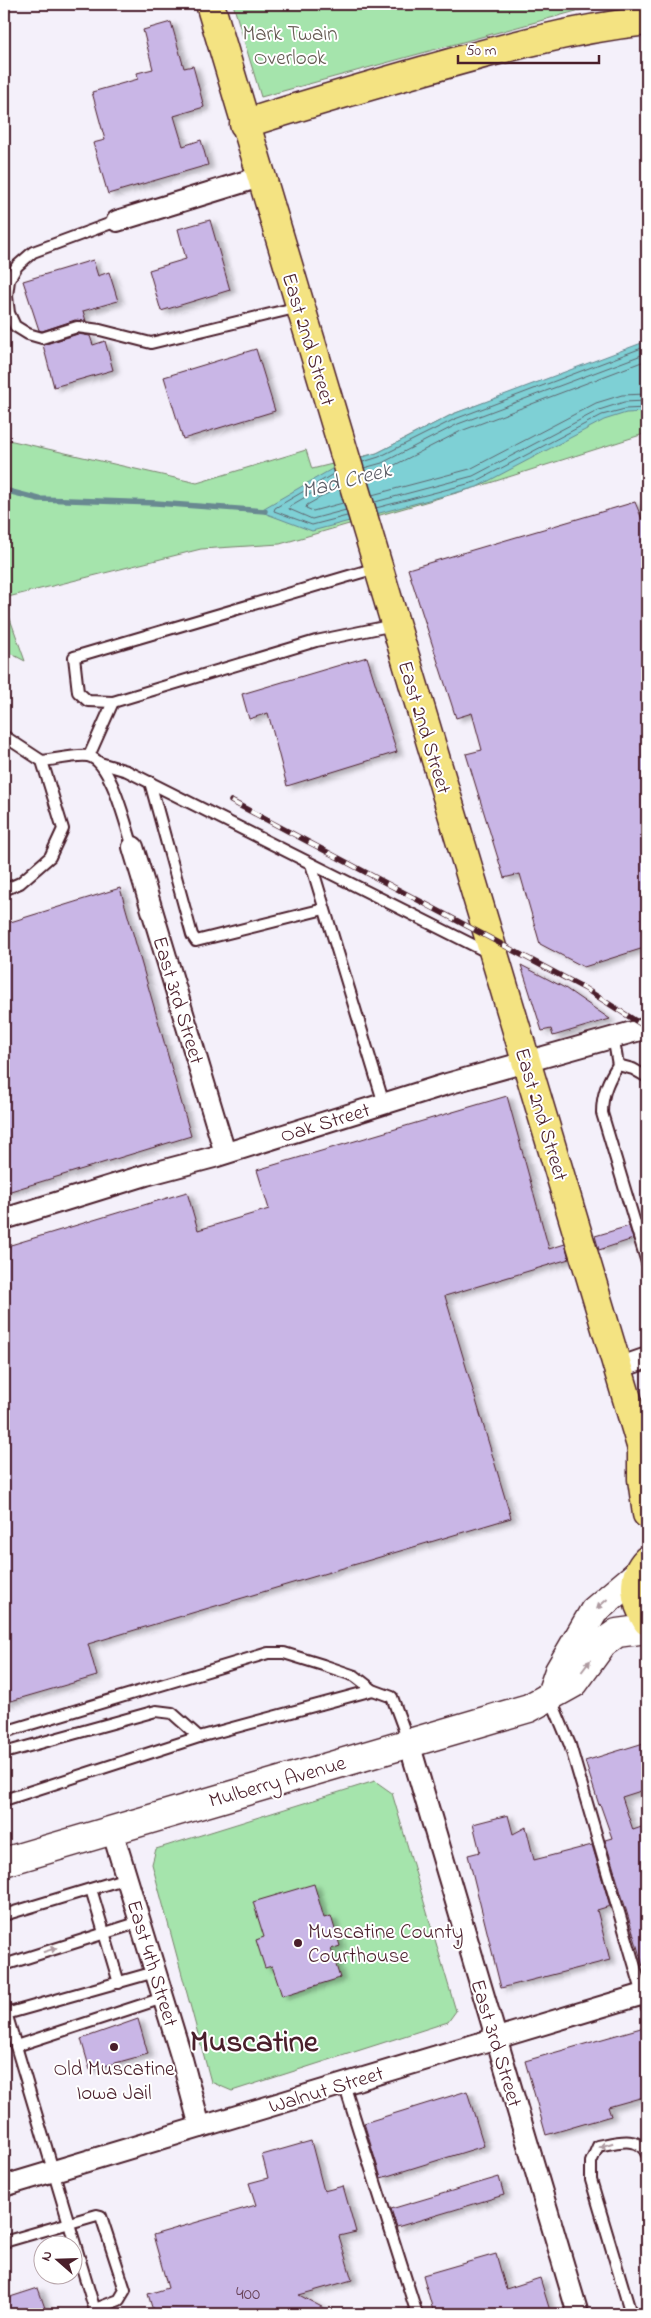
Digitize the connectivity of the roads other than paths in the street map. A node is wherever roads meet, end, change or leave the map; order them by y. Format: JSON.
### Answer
{"nodes":[{"id":1,"x":210,"y":4,"type":"edge"},
{"id":2,"x":636,"y":22,"type":"edge"},
{"id":3,"x":244,"y":124,"type":"junction"},
{"id":4,"x":260,"y":177,"type":"junction"},
{"id":5,"x":117,"y":221,"type":"joint"},
{"id":6,"x":299,"y":307,"type":"junction"},
{"id":7,"x":377,"y":568,"type":"junction"},
{"id":8,"x":395,"y":625,"type":"junction"},
{"id":9,"x":113,"y":702,"type":"junction"},
{"id":10,"x":4,"y":736,"type":"edge"},
{"id":11,"x":89,"y":756,"type":"junction"},
{"id":12,"x":42,"y":761,"type":"junction"},
{"id":13,"x":100,"y":763,"type":"junction"},
{"id":14,"x":150,"y":782,"type":"junction"},
{"id":15,"x":133,"y":847,"type":"joint"},
{"id":16,"x":311,"y":864,"type":"junction"},
{"id":17,"x":4,"y":890,"type":"edge"},
{"id":18,"x":324,"y":909,"type":"junction"},
{"id":19,"x":494,"y":955,"type":"junction"},
{"id":20,"x":647,"y":1028,"type":"edge"},
{"id":21,"x":613,"y":1036,"type":"junction"},
{"id":22,"x":526,"y":1061,"type":"junction"},
{"id":23,"x":618,"y":1065,"type":"junction"},
{"id":24,"x":647,"y":1077,"type":"edge"},
{"id":25,"x":384,"y":1104,"type":"junction"},
{"id":26,"x":225,"y":1153,"type":"junction"},
{"id":27,"x":4,"y":1219,"type":"edge"},
{"id":28,"x":647,"y":1263,"type":"edge"},
{"id":29,"x":647,"y":1358,"type":"edge"},
{"id":30,"x":618,"y":1368,"type":"junction"},
{"id":31,"x":645,"y":1453,"type":"edge"},
{"id":32,"x":647,"y":1514,"type":"edge"},
{"id":33,"x":644,"y":1561,"type":"edge"},
{"id":34,"x":647,"y":1621,"type":"edge"},
{"id":35,"x":647,"y":1629,"type":"edge"},
{"id":36,"x":373,"y":1690,"type":"junction"},
{"id":37,"x":550,"y":1697,"type":"junction"},
{"id":38,"x":4,"y":1732,"type":"edge"},
{"id":39,"x":199,"y":1738,"type":"junction"},
{"id":40,"x":409,"y":1743,"type":"junction"},
{"id":41,"x":4,"y":1753,"type":"edge"},
{"id":42,"x":4,"y":1800,"type":"edge"},
{"id":43,"x":112,"y":1830,"type":"junction"},
{"id":44,"x":4,"y":1862,"type":"edge"},
{"id":45,"x":127,"y":1878,"type":"junction"},
{"id":46,"x":91,"y":1889,"type":"junction"},
{"id":47,"x":4,"y":1915,"type":"edge"},
{"id":48,"x":140,"y":1922,"type":"junction"},
{"id":49,"x":104,"y":1933,"type":"junction"},
{"id":50,"x":4,"y":1965,"type":"edge"},
{"id":51,"x":155,"y":1972,"type":"junction"},
{"id":52,"x":119,"y":1983,"type":"junction"},
{"id":53,"x":163,"y":1998,"type":"junction"},
{"id":54,"x":646,"y":1999,"type":"edge"},
{"id":55,"x":5,"y":2010,"type":"edge"},
{"id":56,"x":496,"y":2038,"type":"junction"},
{"id":57,"x":16,"y":2046,"type":"junction"},
{"id":58,"x":344,"y":2084,"type":"junction"},
{"id":59,"x":200,"y":2127,"type":"junction"},
{"id":60,"x":647,"y":2155,"type":"edge"},
{"id":61,"x":53,"y":2171,"type":"junction"},
{"id":62,"x":4,"y":2186,"type":"edge"},
{"id":63,"x":69,"y":2224,"type":"junction"},
{"id":64,"x":4,"y":2242,"type":"edge"},
{"id":65,"x":96,"y":2312,"type":"edge"},
{"id":66,"x":417,"y":2314,"type":"edge"},
{"id":67,"x":578,"y":2314,"type":"edge"},
{"id":68,"x":631,"y":2314,"type":"edge"}],
"edges":[{"from":1,"to":3,"type":"main road","name":"East 2nd Street"},
{"from":2,"to":3,"type":"main road"},
{"from":3,"to":4,"type":"main road","name":"East 2nd Street"},
{"from":4,"to":5,"type":"street"},
{"from":4,"to":6,"type":"main road","name":"East 2nd Street"},
{"from":5,"to":6,"type":"lane"},
{"from":6,"to":7,"type":"main road","name":"East 2nd Street"},
{"from":7,"to":8,"type":"main road","name":"East 2nd Street"},
{"from":7,"to":9,"type":"lane"},
{"from":8,"to":9,"type":"lane"},
{"from":8,"to":19,"type":"main road","name":"East 2nd Street"},
{"from":9,"to":11,"type":"lane"},
{"from":10,"to":12,"type":"lane"},
{"from":11,"to":12,"type":"lane"},
{"from":11,"to":13,"type":"lane"},
{"from":12,"to":17,"type":"lane"},
{"from":13,"to":14,"type":"lane"},
{"from":13,"to":15,"type":"lane"},
{"from":14,"to":16,"type":"lane"},
{"from":14,"to":18,"type":"lane"},
{"from":15,"to":26,"type":"street","name":"East 3rd Street"},
{"from":16,"to":18,"type":"lane"},
{"from":16,"to":19,"type":"lane"},
{"from":18,"to":25,"type":"lane"},
{"from":19,"to":22,"type":"main road","name":"East 2nd Street"},
{"from":20,"to":21,"type":"street","name":"Oak Street"},
{"from":21,"to":22,"type":"street","name":"Oak Street"},
{"from":21,"to":23,"type":"lane"},
{"from":22,"to":25,"type":"street","name":"Oak Street"},
{"from":22,"to":30,"type":"main road","name":"East 2nd Street"},
{"from":23,"to":24,"type":"lane"},
{"from":23,"to":28,"type":"lane"},
{"from":25,"to":26,"type":"street","name":"Oak Street"},
{"from":26,"to":27,"type":"street","name":"Oak Street"},
{"from":29,"to":30,"type":"street"},
{"from":30,"to":31,"type":"main road","name":"East 2nd Street"},
{"from":31,"to":32,"type":"main road","name":"East 2nd Street"},
{"from":33,"to":34,"type":"main road"},
{"from":33,"to":37,"type":"main road","one_way":true},
{"from":37,"to":35,"type":"main road","name":"Mulberry Avenue","one_way":true},
{"from":36,"to":38,"type":"lane"},
{"from":36,"to":39,"type":"lane"},
{"from":36,"to":40,"type":"lane"},
{"from":37,"to":40,"type":"main road","name":"Mulberry Avenue"},
{"from":37,"to":54,"type":"lane"},
{"from":39,"to":41,"type":"lane"},
{"from":39,"to":42,"type":"lane"},
{"from":40,"to":43,"type":"main road","name":"Mulberry Avenue"},
{"from":40,"to":56,"type":"street","name":"East 3rd Street"},
{"from":43,"to":44,"type":"main road","name":"Mulberry Avenue"},
{"from":43,"to":45,"type":"street","name":"East 4th Street"},
{"from":45,"to":46,"type":"lane"},
{"from":45,"to":48,"type":"street","name":"East 4th Street"},
{"from":46,"to":47,"type":"lane"},
{"from":46,"to":49,"type":"lane"},
{"from":48,"to":49,"type":"lane"},
{"from":48,"to":51,"type":"street","name":"East 4th Street"},
{"from":50,"to":49,"type":"lane","one_way":true},
{"from":49,"to":52,"type":"lane"},
{"from":51,"to":52,"type":"lane"},
{"from":51,"to":53,"type":"street","name":"East 4th Street"},
{"from":52,"to":55,"type":"lane"},
{"from":53,"to":57,"type":"lane"},
{"from":53,"to":59,"type":"street","name":"East 4th Street"},
{"from":54,"to":56,"type":"street","name":"Walnut Street"},
{"from":55,"to":57,"type":"lane"},
{"from":56,"to":58,"type":"street","name":"Walnut Street"},
{"from":56,"to":67,"type":"street","name":"East 3rd Street"},
{"from":57,"to":61,"type":"lane"},
{"from":58,"to":59,"type":"street","name":"Walnut Street"},
{"from":58,"to":66,"type":"lane"},
{"from":59,"to":61,"type":"street","name":"Walnut Street"},
{"from":60,"to":68,"type":"lane","one_way":true},
{"from":61,"to":62,"type":"street","name":"Walnut Street"},
{"from":61,"to":63,"type":"lane"},
{"from":63,"to":64,"type":"lane"},
{"from":63,"to":65,"type":"lane"},
{"from":63,"to":65,"type":"lane"}]}
